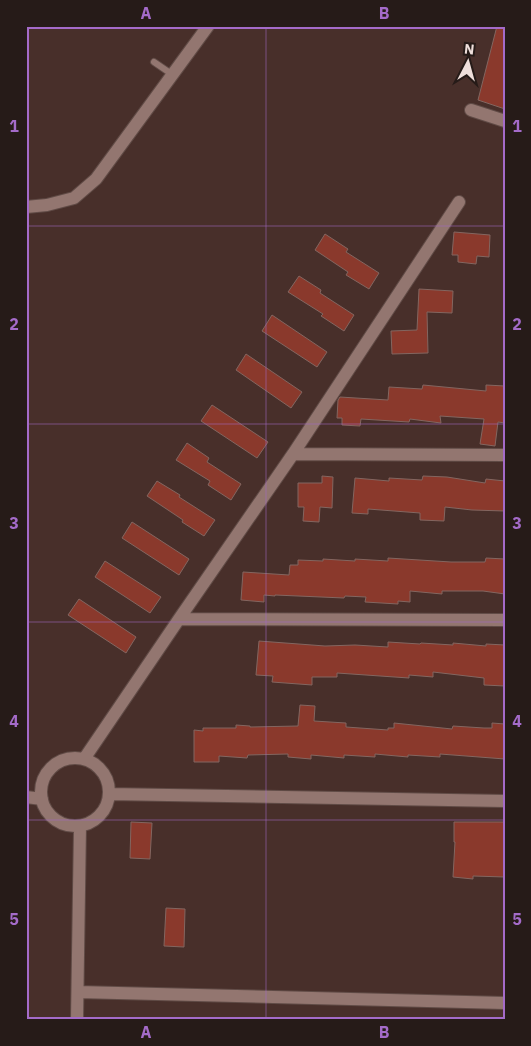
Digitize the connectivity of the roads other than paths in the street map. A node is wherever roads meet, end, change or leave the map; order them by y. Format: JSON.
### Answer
{"nodes":[{"id":1,"x":208,"y":26,"type":"edge"},
{"id":2,"x":154,"y":62,"type":"dead end"},
{"id":3,"x":173,"y":75,"type":"junction"},
{"id":4,"x":471,"y":110,"type":"dead end"},
{"id":5,"x":505,"y":122,"type":"edge"},
{"id":6,"x":459,"y":202,"type":"dead end"},
{"id":7,"x":26,"y":207,"type":"edge"},
{"id":8,"x":293,"y":454,"type":"junction"},
{"id":9,"x":505,"y":455,"type":"edge"},
{"id":10,"x":178,"y":619,"type":"junction"},
{"id":11,"x":505,"y":620,"type":"edge"},
{"id":12,"x":84,"y":759,"type":"junction"},
{"id":13,"x":110,"y":794,"type":"junction"},
{"id":14,"x":26,"y":797,"type":"edge"},
{"id":15,"x":42,"y":799,"type":"junction"},
{"id":16,"x":505,"y":801,"type":"edge"},
{"id":17,"x":80,"y":826,"type":"junction"},
{"id":18,"x":78,"y":992,"type":"junction"},
{"id":19,"x":505,"y":1003,"type":"edge"},
{"id":20,"x":77,"y":1020,"type":"edge"}],
"edges":[{"from":1,"to":3,"type":"street"},
{"from":2,"to":3,"type":"lane"},
{"from":3,"to":7,"type":"street"},
{"from":4,"to":5,"type":"street"},
{"from":6,"to":8,"type":"street"},
{"from":8,"to":9,"type":"street"},
{"from":8,"to":10,"type":"street"},
{"from":10,"to":11,"type":"street"},
{"from":10,"to":12,"type":"street"},
{"from":12,"to":13,"type":"street"},
{"from":12,"to":15,"type":"street"},
{"from":13,"to":16,"type":"street"},
{"from":13,"to":17,"type":"street"},
{"from":14,"to":15,"type":"street"},
{"from":15,"to":17,"type":"street"},
{"from":17,"to":18,"type":"street"},
{"from":18,"to":19,"type":"street"},
{"from":18,"to":20,"type":"street"}]}
